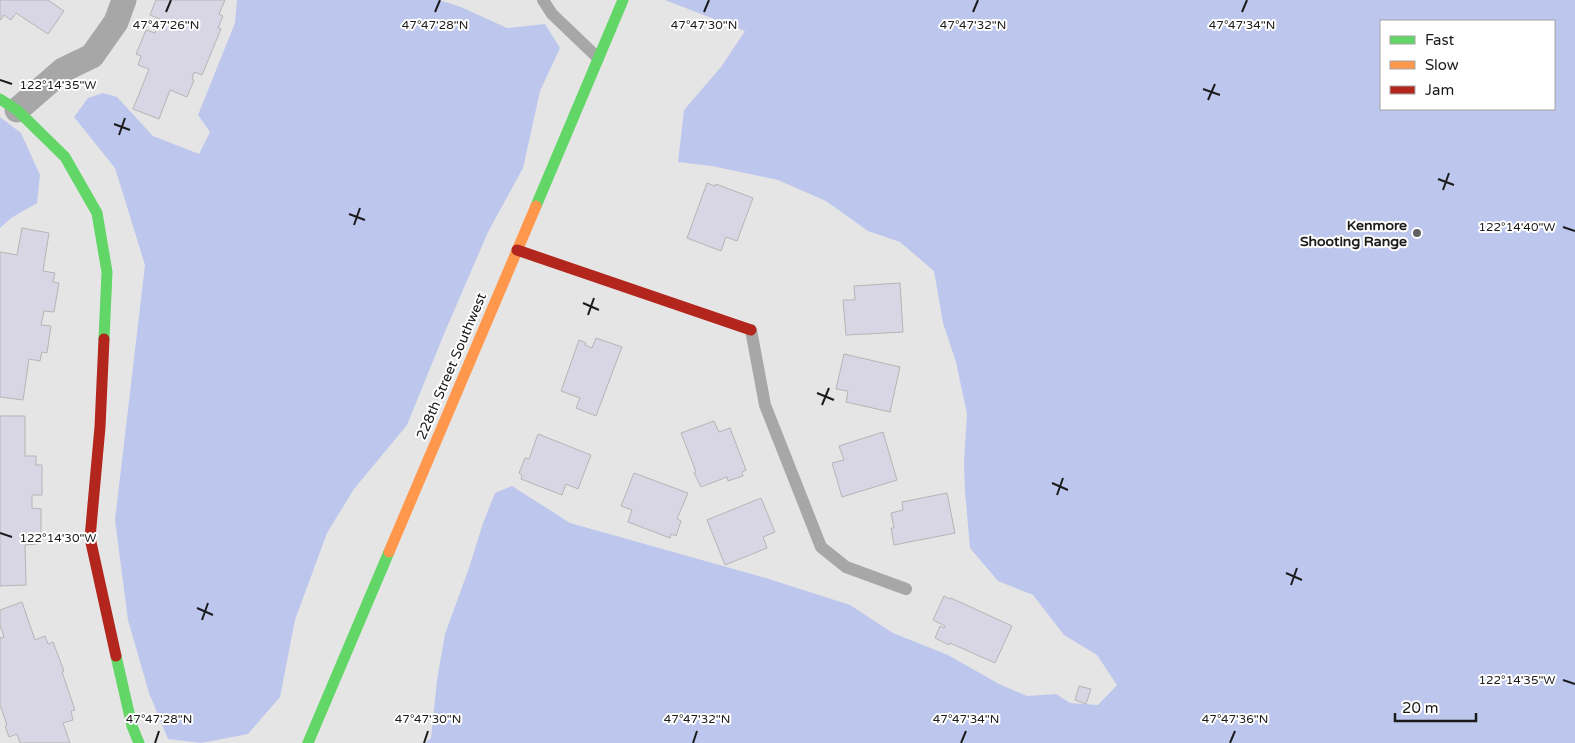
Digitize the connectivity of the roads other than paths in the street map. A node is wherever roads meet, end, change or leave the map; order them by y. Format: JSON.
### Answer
{"nodes":[{"id":1,"x":124,"y":0,"type":"edge"},
{"id":2,"x":543,"y":0,"type":"edge"},
{"id":3,"x":622,"y":0,"type":"edge"},
{"id":4,"x":598,"y":58,"type":"junction"},
{"id":5,"x":8,"y":105,"type":"edge"},
{"id":6,"x":517,"y":250,"type":"junction"},
{"id":7,"x":751,"y":330,"type":"joint"},
{"id":8,"x":906,"y":589,"type":"dead end"},
{"id":9,"x":139,"y":743,"type":"edge"},
{"id":10,"x":308,"y":743,"type":"edge"}],
"edges":[{"from":1,"to":5,"type":"street"},
{"from":2,"to":4,"type":"lane"},
{"from":3,"to":4,"type":"street","name":"228th Street Southwest"},
{"from":4,"to":6,"type":"street","name":"228th Street Southwest"},
{"from":5,"to":9,"type":"street"},
{"from":6,"to":7,"type":"street"},
{"from":6,"to":10,"type":"street","name":"228th Street Southwest"},
{"from":7,"to":8,"type":"lane"}]}
